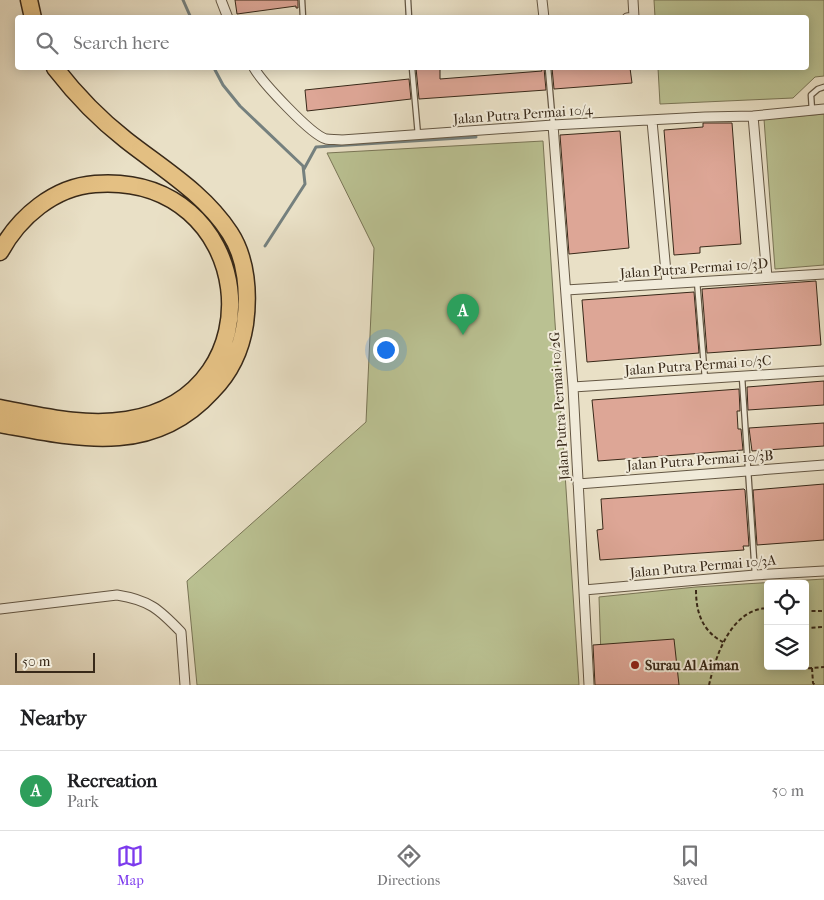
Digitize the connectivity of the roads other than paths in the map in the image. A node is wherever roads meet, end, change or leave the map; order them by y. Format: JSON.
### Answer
{"nodes":[{"id":1,"x":29,"y":0,"type":"edge"},
{"id":2,"x":221,"y":0,"type":"edge"},
{"id":3,"x":302,"y":0,"type":"edge"},
{"id":4,"x":408,"y":0,"type":"edge"},
{"id":5,"x":542,"y":0,"type":"edge"},
{"id":6,"x":633,"y":0,"type":"edge"},
{"id":7,"x":32,"y":15,"type":"edge"},
{"id":8,"x":227,"y":15,"type":"edge"},
{"id":9,"x":303,"y":15,"type":"edge"},
{"id":10,"x":409,"y":15,"type":"edge"},
{"id":11,"x":544,"y":15,"type":"edge"},
{"id":12,"x":630,"y":15,"type":"edge"},
{"id":13,"x":57,"y":70,"type":"edge"},
{"id":14,"x":256,"y":70,"type":"edge"},
{"id":15,"x":412,"y":70,"type":"edge"},
{"id":16,"x":548,"y":70,"type":"edge"},
{"id":17,"x":824,"y":87,"type":"edge"},
{"id":18,"x":824,"y":109,"type":"edge"},
{"id":19,"x":812,"y":110,"type":"junction"},
{"id":20,"x":753,"y":116,"type":"junction"},
{"id":21,"x":652,"y":121,"type":"junction"},
{"id":22,"x":553,"y":125,"type":"junction"},
{"id":23,"x":418,"y":135,"type":"junction"},
{"id":24,"x":0,"y":252,"type":"edge"},
{"id":25,"x":824,"y":274,"type":"edge"},
{"id":26,"x":767,"y":276,"type":"junction"},
{"id":27,"x":697,"y":281,"type":"junction"},
{"id":28,"x":667,"y":283,"type":"junction"},
{"id":29,"x":566,"y":290,"type":"junction"},
{"id":30,"x":824,"y":371,"type":"edge"},
{"id":31,"x":742,"y":376,"type":"junction"},
{"id":32,"x":705,"y":379,"type":"junction"},
{"id":33,"x":573,"y":387,"type":"junction"},
{"id":34,"x":1,"y":413,"type":"edge"},
{"id":35,"x":824,"y":464,"type":"edge"},
{"id":36,"x":749,"y":470,"type":"junction"},
{"id":37,"x":578,"y":484,"type":"junction"},
{"id":38,"x":824,"y":571,"type":"edge"},
{"id":39,"x":755,"y":575,"type":"junction"},
{"id":40,"x":584,"y":590,"type":"junction"},
{"id":41,"x":0,"y":609,"type":"edge"},
{"id":42,"x":185,"y":685,"type":"edge"},
{"id":43,"x":589,"y":685,"type":"edge"}],
"edges":[{"from":1,"to":7,"type":"highway"},
{"from":2,"to":8,"type":"street"},
{"from":3,"to":9,"type":"lane"},
{"from":4,"to":10,"type":"lane"},
{"from":5,"to":11,"type":"street"},
{"from":6,"to":12,"type":"street"},
{"from":13,"to":34,"type":"highway"},
{"from":14,"to":23,"type":"street","name":"Jalan Putra Permai 10/4"},
{"from":15,"to":23,"type":"lane"},
{"from":16,"to":22,"type":"lane"},
{"from":17,"to":19,"type":"lane"},
{"from":18,"to":19,"type":"street","name":"Jalan Putra Permai 10/4"},
{"from":19,"to":20,"type":"street","name":"Jalan Putra Permai 10/4"},
{"from":20,"to":21,"type":"street","name":"Jalan Putra Permai 10/4"},
{"from":20,"to":26,"type":"street"},
{"from":21,"to":22,"type":"street","name":"Jalan Putra Permai 10/4"},
{"from":21,"to":28,"type":"street"},
{"from":22,"to":23,"type":"street","name":"Jalan Putra Permai 10/4"},
{"from":22,"to":29,"type":"street","name":"Jalan Putra Permai 10/2G"},
{"from":24,"to":34,"type":"highway"},
{"from":25,"to":26,"type":"street","name":"Jalan Putra Permai 10/3D"},
{"from":26,"to":27,"type":"street","name":"Jalan Putra Permai 10/3D"},
{"from":27,"to":28,"type":"street","name":"Jalan Putra Permai 10/3D"},
{"from":27,"to":32,"type":"lane"},
{"from":28,"to":29,"type":"street","name":"Jalan Putra Permai 10/3D"},
{"from":29,"to":33,"type":"street","name":"Jalan Putra Permai 10/2G"},
{"from":30,"to":31,"type":"street","name":"Jalan Putra Permai 10/3C"},
{"from":31,"to":32,"type":"street","name":"Jalan Putra Permai 10/3C"},
{"from":31,"to":36,"type":"lane"},
{"from":32,"to":33,"type":"street","name":"Jalan Putra Permai 10/3C"},
{"from":33,"to":37,"type":"street","name":"Jalan Putra Permai 10/2G"},
{"from":35,"to":36,"type":"street","name":"Jalan Putra Permai 10/3B"},
{"from":36,"to":37,"type":"street","name":"Jalan Putra Permai 10/3B"},
{"from":36,"to":39,"type":"lane"},
{"from":37,"to":40,"type":"street","name":"Jalan Putra Permai 10/2G"},
{"from":38,"to":39,"type":"street","name":"Jalan Putra Permai 10/3A"},
{"from":39,"to":40,"type":"street","name":"Jalan Putra Permai 10/3A"},
{"from":40,"to":43,"type":"street","name":"Jalan Putra Permai 10/2G"},
{"from":41,"to":42,"type":"street"}]}
